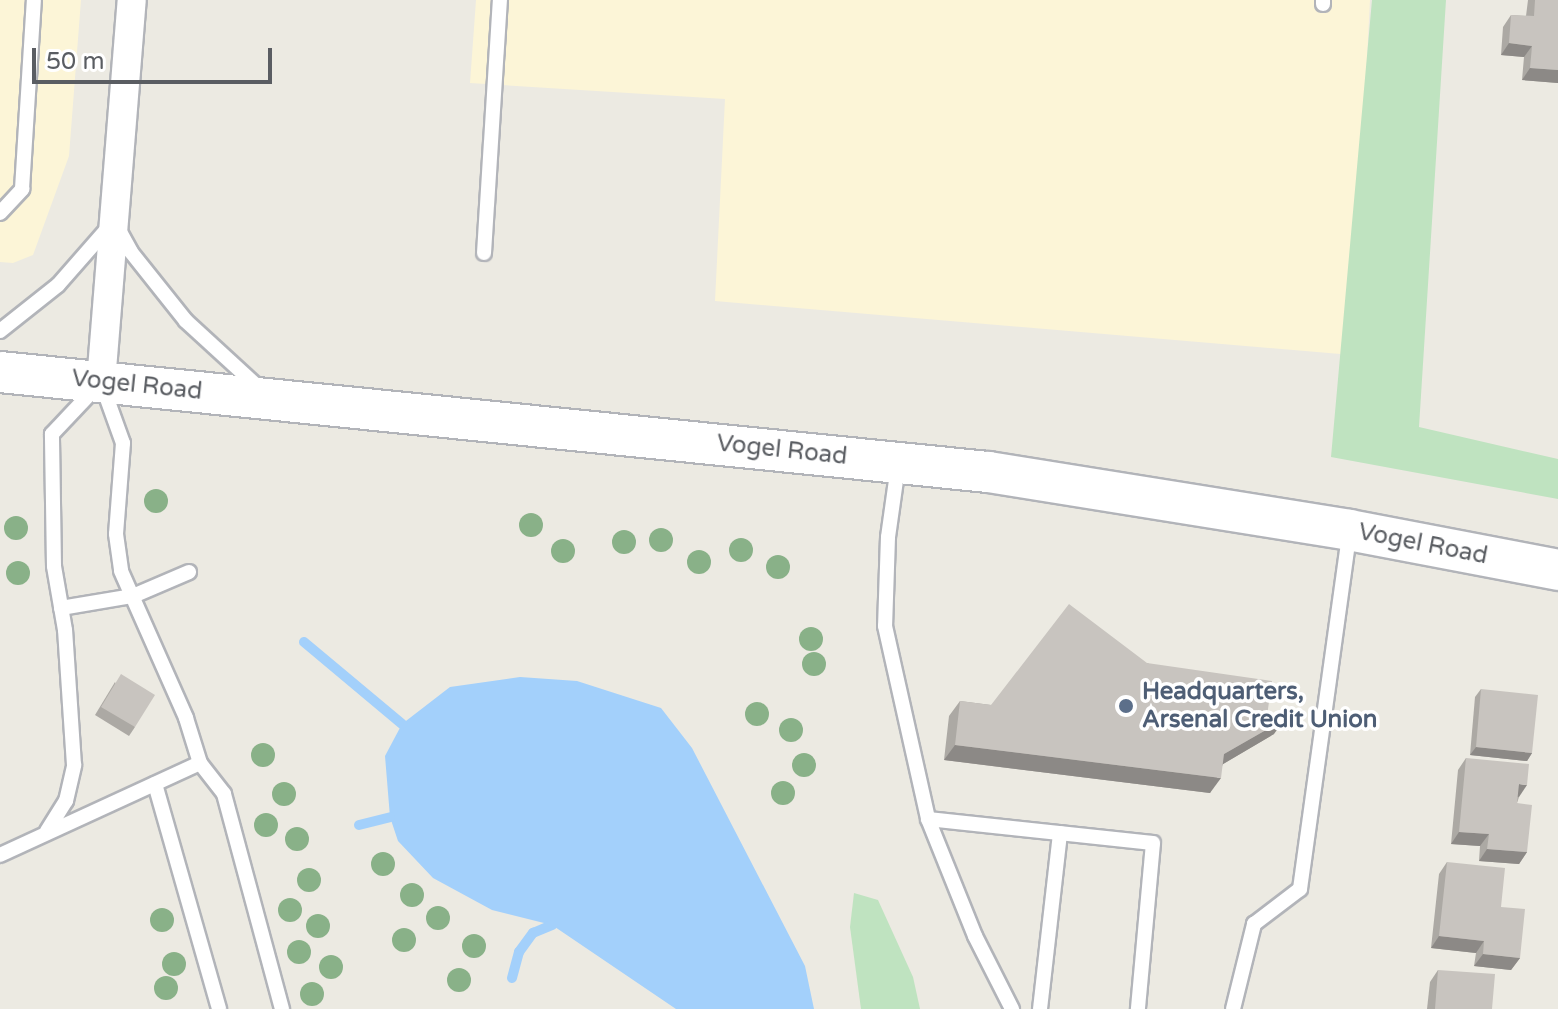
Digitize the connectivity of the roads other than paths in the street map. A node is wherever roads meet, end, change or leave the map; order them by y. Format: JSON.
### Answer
{"nodes":[{"id":1,"x":34,"y":0,"type":"edge"},
{"id":2,"x":132,"y":0,"type":"edge"},
{"id":3,"x":500,"y":0,"type":"edge"},
{"id":4,"x":0,"y":213,"type":"edge"},
{"id":5,"x":114,"y":221,"type":"junction"},
{"id":6,"x":484,"y":253,"type":"dead end"},
{"id":7,"x":0,"y":331,"type":"edge"},
{"id":8,"x":0,"y":372,"type":"edge"},
{"id":9,"x":101,"y":382,"type":"junction"},
{"id":10,"x":271,"y":399,"type":"junction"},
{"id":11,"x":898,"y":462,"type":"junction"},
{"id":12,"x":1349,"y":530,"type":"junction"},
{"id":13,"x":1558,"y":570,"type":"edge"},
{"id":14,"x":189,"y":572,"type":"dead end"},
{"id":15,"x":133,"y":596,"type":"junction"},
{"id":16,"x":61,"y":608,"type":"junction"},
{"id":17,"x":200,"y":763,"type":"junction"},
{"id":18,"x":155,"y":784,"type":"junction"},
{"id":19,"x":928,"y":819,"type":"junction"},
{"id":20,"x":47,"y":831,"type":"junction"},
{"id":21,"x":1060,"y":833,"type":"junction"},
{"id":22,"x":0,"y":855,"type":"edge"},
{"id":23,"x":219,"y":1009,"type":"edge"},
{"id":24,"x":282,"y":1009,"type":"edge"},
{"id":25,"x":1012,"y":1009,"type":"edge"},
{"id":26,"x":1040,"y":1009,"type":"edge"},
{"id":27,"x":1138,"y":1009,"type":"edge"},
{"id":28,"x":1233,"y":1009,"type":"edge"}],
"edges":[{"from":1,"to":4,"type":"lane"},
{"from":2,"to":5,"type":"street"},
{"from":3,"to":6,"type":"lane"},
{"from":5,"to":7,"type":"lane"},
{"from":5,"to":9,"type":"street"},
{"from":5,"to":10,"type":"lane"},
{"from":8,"to":9,"type":"main road","name":"Vogel Road"},
{"from":9,"to":10,"type":"main road","name":"Vogel Road"},
{"from":9,"to":15,"type":"lane"},
{"from":9,"to":16,"type":"lane"},
{"from":10,"to":11,"type":"main road","name":"Vogel Road"},
{"from":11,"to":12,"type":"main road","name":"Vogel Road"},
{"from":11,"to":19,"type":"lane"},
{"from":12,"to":13,"type":"main road","name":"Vogel Road"},
{"from":12,"to":28,"type":"lane"},
{"from":14,"to":15,"type":"lane"},
{"from":15,"to":16,"type":"lane"},
{"from":15,"to":17,"type":"lane"},
{"from":16,"to":20,"type":"lane"},
{"from":17,"to":18,"type":"lane"},
{"from":17,"to":24,"type":"lane"},
{"from":18,"to":20,"type":"lane"},
{"from":18,"to":23,"type":"lane"},
{"from":19,"to":21,"type":"lane"},
{"from":19,"to":25,"type":"lane"},
{"from":20,"to":22,"type":"lane"},
{"from":21,"to":26,"type":"lane"},
{"from":21,"to":27,"type":"lane"}]}
